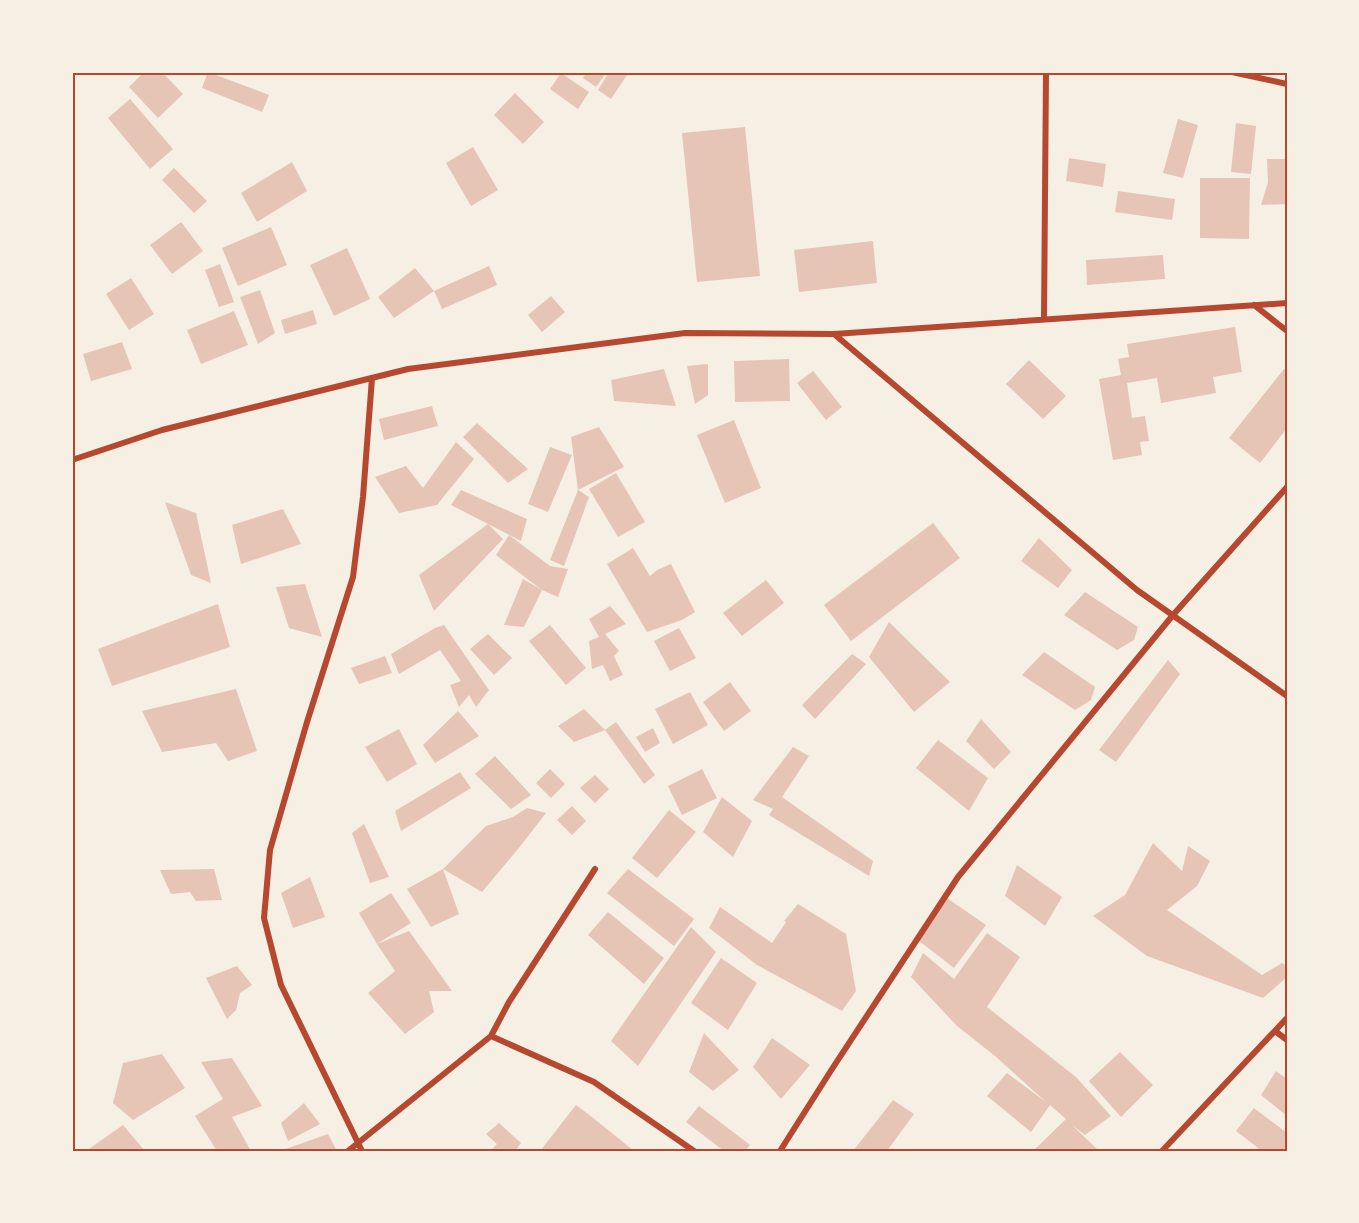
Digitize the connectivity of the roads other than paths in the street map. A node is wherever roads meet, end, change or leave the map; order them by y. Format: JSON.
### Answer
{"nodes":[{"id":1,"x":1046,"y":72,"type":"edge"},
{"id":2,"x":1232,"y":72,"type":"edge"},
{"id":3,"x":1287,"y":84,"type":"edge"},
{"id":4,"x":1287,"y":303,"type":"edge"},
{"id":5,"x":1254,"y":305,"type":"junction"},
{"id":6,"x":1044,"y":319,"type":"junction"},
{"id":7,"x":1287,"y":332,"type":"edge"},
{"id":8,"x":834,"y":334,"type":"junction"},
{"id":9,"x":372,"y":378,"type":"junction"},
{"id":10,"x":72,"y":460,"type":"edge"},
{"id":11,"x":1287,"y":487,"type":"edge"},
{"id":12,"x":1173,"y":615,"type":"junction"},
{"id":13,"x":1287,"y":696,"type":"edge"},
{"id":14,"x":596,"y":869,"type":"dead end"},
{"id":15,"x":1287,"y":1018,"type":"edge"},
{"id":16,"x":1275,"y":1031,"type":"junction"},
{"id":17,"x":491,"y":1036,"type":"junction"},
{"id":18,"x":1287,"y":1041,"type":"edge"},
{"id":19,"x":358,"y":1144,"type":"junction"},
{"id":20,"x":348,"y":1151,"type":"edge"},
{"id":21,"x":362,"y":1151,"type":"edge"},
{"id":22,"x":694,"y":1151,"type":"edge"},
{"id":23,"x":780,"y":1151,"type":"edge"},
{"id":24,"x":1162,"y":1151,"type":"edge"}],
"edges":[{"from":1,"to":6,"type":"street"},
{"from":2,"to":3,"type":"street"},
{"from":4,"to":5,"type":"street"},
{"from":5,"to":6,"type":"street"},
{"from":5,"to":7,"type":"street"},
{"from":6,"to":8,"type":"street"},
{"from":8,"to":9,"type":"street"},
{"from":8,"to":12,"type":"street"},
{"from":9,"to":10,"type":"street"},
{"from":9,"to":19,"type":"street"},
{"from":11,"to":12,"type":"street"},
{"from":12,"to":13,"type":"street"},
{"from":12,"to":23,"type":"street"},
{"from":14,"to":17,"type":"street"},
{"from":15,"to":16,"type":"street"},
{"from":16,"to":18,"type":"street"},
{"from":16,"to":24,"type":"street"},
{"from":17,"to":19,"type":"street"},
{"from":17,"to":22,"type":"street"},
{"from":19,"to":20,"type":"street"},
{"from":19,"to":21,"type":"street"}]}
